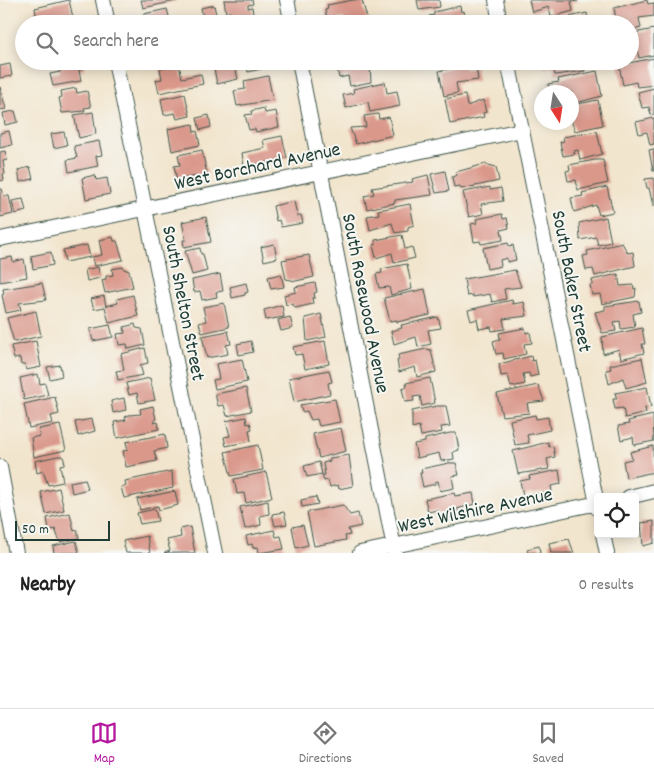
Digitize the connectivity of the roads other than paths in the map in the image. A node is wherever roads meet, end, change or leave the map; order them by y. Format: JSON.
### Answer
{"nodes":[{"id":1,"x":103,"y":0,"type":"edge"},
{"id":2,"x":287,"y":0,"type":"edge"},
{"id":3,"x":496,"y":0,"type":"edge"},
{"id":4,"x":106,"y":15,"type":"edge"},
{"id":5,"x":290,"y":15,"type":"edge"},
{"id":6,"x":498,"y":15,"type":"edge"},
{"id":7,"x":118,"y":70,"type":"edge"},
{"id":8,"x":301,"y":70,"type":"edge"},
{"id":9,"x":510,"y":70,"type":"edge"},
{"id":10,"x":522,"y":130,"type":"junction"},
{"id":11,"x":322,"y":172,"type":"junction"},
{"id":12,"x":145,"y":209,"type":"junction"},
{"id":13,"x":0,"y":239,"type":"edge"},
{"id":14,"x":0,"y":467,"type":"edge"},
{"id":15,"x":654,"y":491,"type":"edge"},
{"id":16,"x":595,"y":493,"type":"edge"},
{"id":17,"x":639,"y":494,"type":"edge"},
{"id":18,"x":594,"y":506,"type":"edge"},
{"id":19,"x":604,"y":538,"type":"edge"},
{"id":20,"x":394,"y":550,"type":"edge"},
{"id":21,"x":16,"y":553,"type":"edge"},
{"id":22,"x":215,"y":553,"type":"edge"},
{"id":23,"x":360,"y":553,"type":"edge"},
{"id":24,"x":607,"y":553,"type":"edge"}],
"edges":[{"from":1,"to":4,"type":"street"},
{"from":2,"to":5,"type":"street"},
{"from":3,"to":6,"type":"street"},
{"from":7,"to":12,"type":"street","name":"South Shelton Street"},
{"from":8,"to":11,"type":"street","name":"South Rosewood Avenue"},
{"from":9,"to":10,"type":"street","name":"South Baker Street"},
{"from":10,"to":11,"type":"street","name":"West Borchard Avenue"},
{"from":10,"to":16,"type":"street","name":"South Baker Street"},
{"from":11,"to":12,"type":"street","name":"West Borchard Avenue"},
{"from":11,"to":20,"type":"street","name":"South Rosewood Avenue"},
{"from":12,"to":13,"type":"street","name":"West Borchard Avenue"},
{"from":12,"to":22,"type":"street","name":"South Shelton Street"},
{"from":14,"to":21,"type":"street"},
{"from":15,"to":17,"type":"street"},
{"from":18,"to":20,"type":"street","name":"West Wilshire Avenue"},
{"from":19,"to":24,"type":"street"},
{"from":20,"to":23,"type":"street","name":"West Wilshire Avenue"}]}
